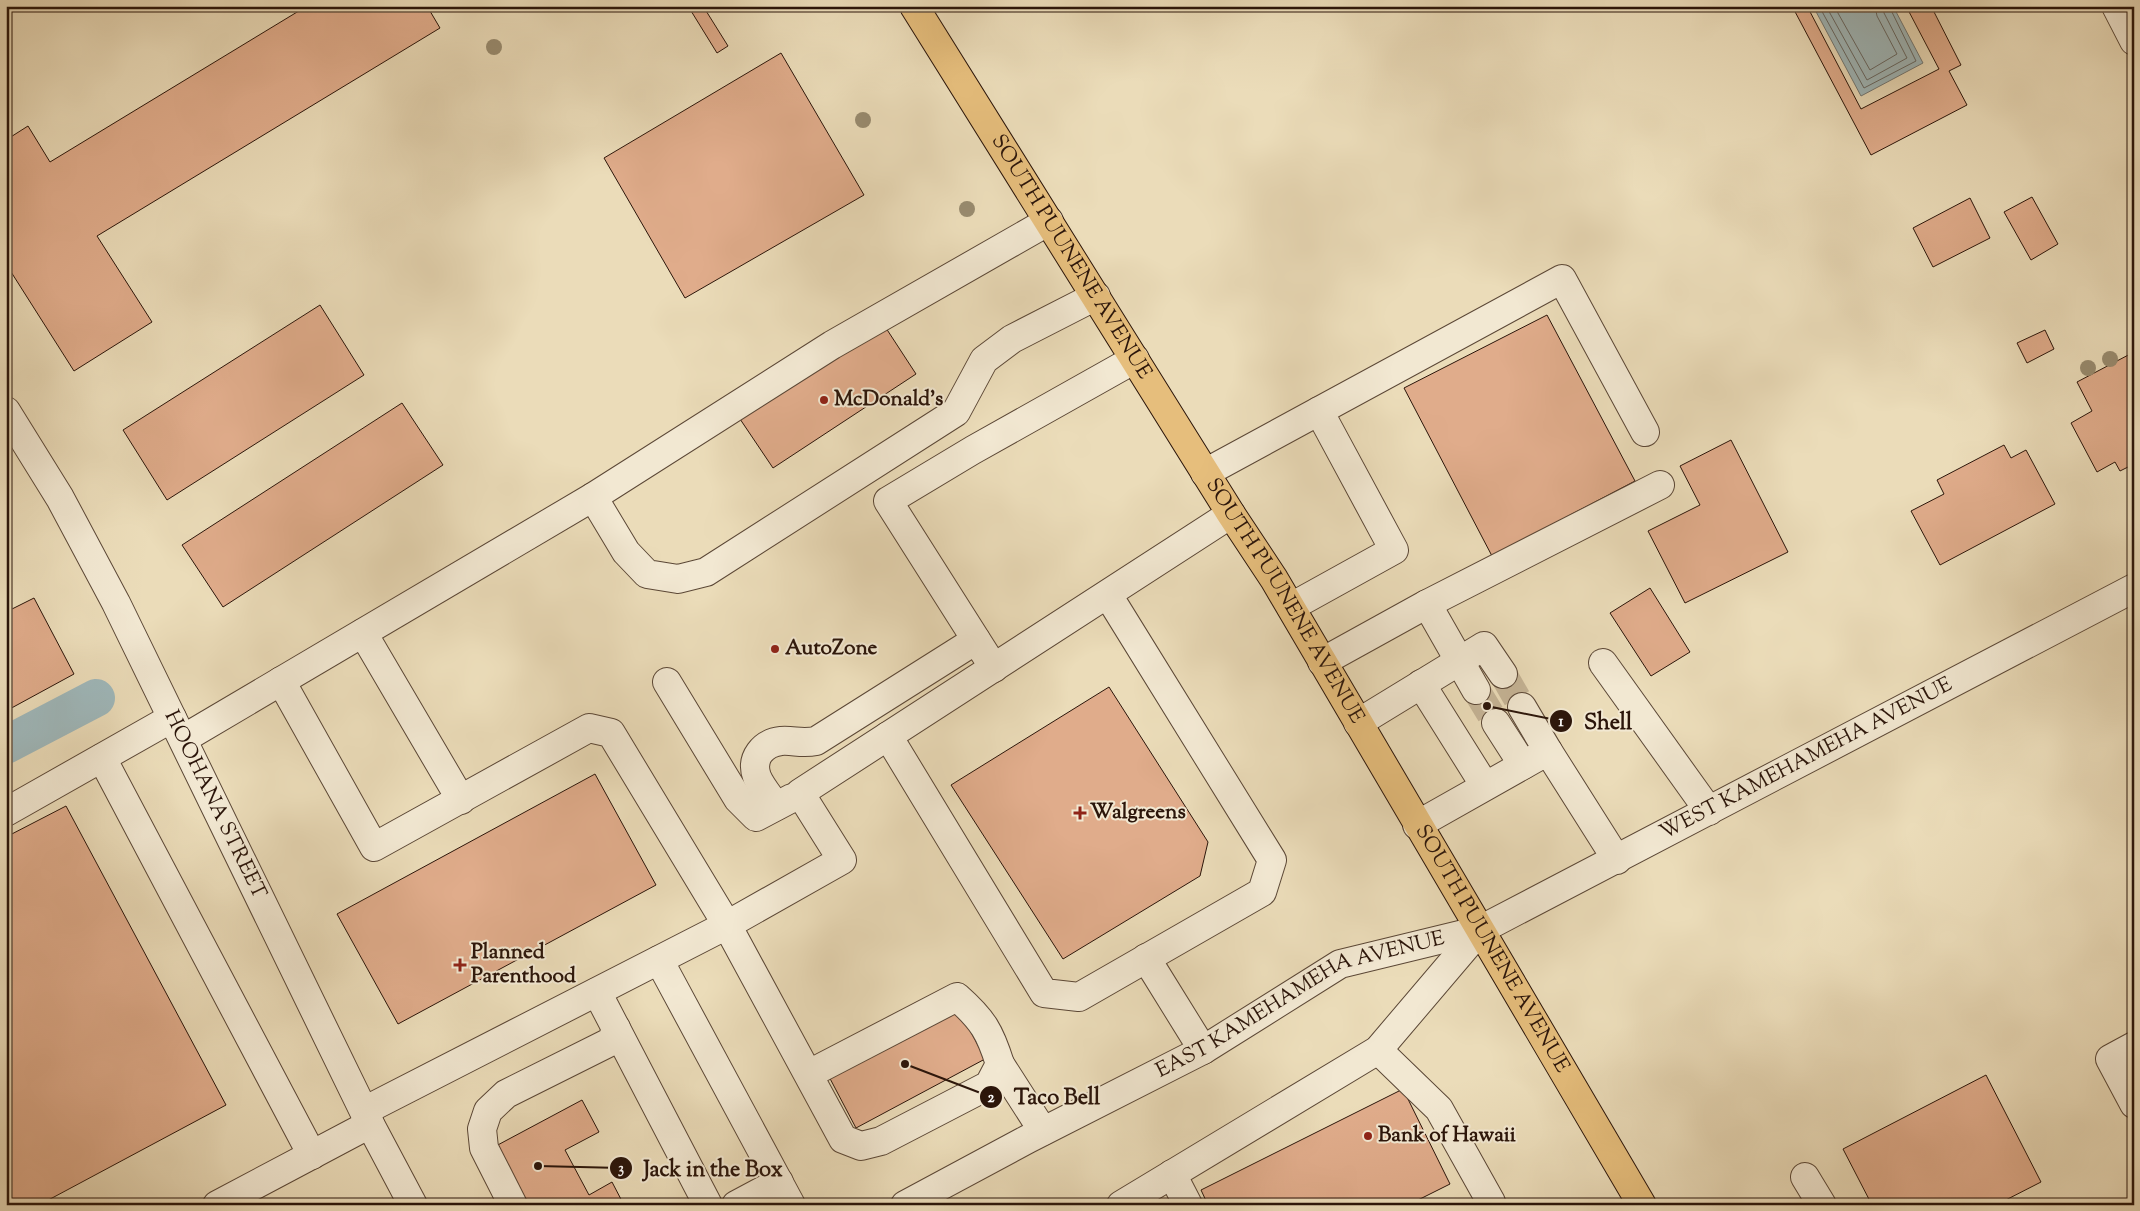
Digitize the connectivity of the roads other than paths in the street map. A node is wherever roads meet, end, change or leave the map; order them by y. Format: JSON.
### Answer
{"nodes":[{"id":1,"x":914,"y":6,"type":"edge"},
{"id":2,"x":2116,"y":6,"type":"edge"},
{"id":3,"x":2134,"y":41,"type":"edge"},
{"id":4,"x":1049,"y":221,"type":"junction"},
{"id":5,"x":1096,"y":296,"type":"junction"},
{"id":6,"x":1135,"y":360,"type":"junction"},
{"id":7,"x":1319,"y":410,"type":"junction"},
{"id":8,"x":6,"y":411,"type":"edge"},
{"id":9,"x":1644,"y":432,"type":"dead end"},
{"id":10,"x":1206,"y":473,"type":"junction"},
{"id":11,"x":1660,"y":485,"type":"dead end"},
{"id":12,"x":593,"y":497,"type":"junction"},
{"id":13,"x":1231,"y":514,"type":"junction"},
{"id":14,"x":2134,"y":588,"type":"edge"},
{"id":15,"x":1108,"y":594,"type":"junction"},
{"id":16,"x":1427,"y":604,"type":"junction"},
{"id":17,"x":1290,"y":607,"type":"junction"},
{"id":18,"x":363,"y":633,"type":"junction"},
{"id":19,"x":976,"y":640,"type":"junction"},
{"id":20,"x":1458,"y":661,"type":"junction"},
{"id":21,"x":1322,"y":662,"type":"junction"},
{"id":22,"x":1603,"y":663,"type":"dead end"},
{"id":23,"x":994,"y":668,"type":"junction"},
{"id":24,"x":1503,"y":674,"type":"tunnel mouth"},
{"id":25,"x":281,"y":681,"type":"junction"},
{"id":26,"x":667,"y":682,"type":"dead end"},
{"id":27,"x":1421,"y":684,"type":"junction"},
{"id":28,"x":1476,"y":690,"type":"tunnel mouth"},
{"id":29,"x":1522,"y":707,"type":"tunnel mouth"},
{"id":30,"x":1358,"y":723,"type":"junction"},
{"id":31,"x":1496,"y":723,"type":"tunnel mouth"},
{"id":32,"x":177,"y":729,"type":"junction"},
{"id":33,"x":888,"y":736,"type":"junction"},
{"id":34,"x":1548,"y":751,"type":"junction"},
{"id":35,"x":102,"y":758,"type":"junction"},
{"id":36,"x":1523,"y":764,"type":"junction"},
{"id":37,"x":1485,"y":786,"type":"junction"},
{"id":38,"x":800,"y":794,"type":"junction"},
{"id":39,"x":461,"y":800,"type":"junction"},
{"id":40,"x":776,"y":806,"type":"junction"},
{"id":41,"x":1709,"y":811,"type":"junction"},
{"id":42,"x":6,"y":812,"type":"edge"},
{"id":43,"x":1417,"y":825,"type":"junction"},
{"id":44,"x":1617,"y":860,"type":"junction"},
{"id":45,"x":727,"y":925,"type":"junction"},
{"id":46,"x":1480,"y":930,"type":"junction"},
{"id":47,"x":1146,"y":958,"type":"junction"},
{"id":48,"x":658,"y":960,"type":"junction"},
{"id":49,"x":597,"y":992,"type":"junction"},
{"id":50,"x":616,"y":1028,"type":"junction"},
{"id":51,"x":2134,"y":1046,"type":"edge"},
{"id":52,"x":1203,"y":1050,"type":"junction"},
{"id":53,"x":1378,"y":1050,"type":"junction"},
{"id":54,"x":1000,"y":1064,"type":"junction"},
{"id":55,"x":809,"y":1074,"type":"junction"},
{"id":56,"x":2134,"y":1104,"type":"edge"},
{"id":57,"x":367,"y":1118,"type":"junction"},
{"id":58,"x":1043,"y":1131,"type":"junction"},
{"id":59,"x":312,"y":1155,"type":"junction"},
{"id":60,"x":1172,"y":1174,"type":"junction"},
{"id":61,"x":1805,"y":1177,"type":"dead end"},
{"id":62,"x":785,"y":1193,"type":"edge"},
{"id":63,"x":1490,"y":1204,"type":"edge"},
{"id":64,"x":217,"y":1205,"type":"edge"},
{"id":65,"x":413,"y":1205,"type":"edge"},
{"id":66,"x":513,"y":1205,"type":"edge"},
{"id":67,"x":708,"y":1205,"type":"edge"},
{"id":68,"x":736,"y":1205,"type":"edge"},
{"id":69,"x":906,"y":1205,"type":"edge"},
{"id":70,"x":1121,"y":1205,"type":"edge"},
{"id":71,"x":1188,"y":1205,"type":"edge"},
{"id":72,"x":1642,"y":1205,"type":"edge"},
{"id":73,"x":1822,"y":1205,"type":"edge"}],
"edges":[{"from":1,"to":4,"type":"main road","name":"SOUTH PUUNENE AVENUE"},
{"from":2,"to":3,"type":"street"},
{"from":4,"to":5,"type":"main road","name":"SOUTH PUUNENE AVENUE"},
{"from":4,"to":12,"type":"street"},
{"from":5,"to":6,"type":"main road","name":"SOUTH PUUNENE AVENUE"},
{"from":5,"to":12,"type":"street"},
{"from":6,"to":10,"type":"main road","name":"SOUTH PUUNENE AVENUE"},
{"from":6,"to":19,"type":"street"},
{"from":7,"to":9,"type":"street"},
{"from":7,"to":10,"type":"street"},
{"from":7,"to":17,"type":"street"},
{"from":8,"to":32,"type":"street","name":"HOOHANA STREET"},
{"from":10,"to":13,"type":"main road","name":"SOUTH PUUNENE AVENUE"},
{"from":11,"to":16,"type":"street"},
{"from":12,"to":18,"type":"street"},
{"from":13,"to":15,"type":"street"},
{"from":13,"to":17,"type":"main road","name":"SOUTH PUUNENE AVENUE"},
{"from":14,"to":41,"type":"street","name":"WEST KAMEHAMEHA AVENUE"},
{"from":15,"to":23,"type":"street"},
{"from":15,"to":47,"type":"street"},
{"from":16,"to":20,"type":"street"},
{"from":16,"to":21,"type":"street"},
{"from":17,"to":21,"type":"main road","name":"SOUTH PUUNENE AVENUE"},
{"from":18,"to":25,"type":"street"},
{"from":18,"to":39,"type":"street"},
{"from":19,"to":23,"type":"street"},
{"from":19,"to":40,"type":"street"},
{"from":20,"to":24,"type":"street"},
{"from":20,"to":27,"type":"street"},
{"from":20,"to":28,"type":"street"},
{"from":21,"to":30,"type":"main road","name":"SOUTH PUUNENE AVENUE"},
{"from":22,"to":41,"type":"street"},
{"from":23,"to":33,"type":"street"},
{"from":25,"to":32,"type":"street"},
{"from":25,"to":39,"type":"street"},
{"from":26,"to":40,"type":"street"},
{"from":27,"to":30,"type":"street"},
{"from":27,"to":37,"type":"street"},
{"from":29,"to":34,"type":"street"},
{"from":30,"to":43,"type":"main road","name":"SOUTH PUUNENE AVENUE"},
{"from":31,"to":36,"type":"street"},
{"from":32,"to":35,"type":"street"},
{"from":32,"to":57,"type":"street","name":"HOOHANA STREET"},
{"from":33,"to":38,"type":"street"},
{"from":33,"to":47,"type":"street"},
{"from":34,"to":36,"type":"street"},
{"from":34,"to":44,"type":"street"},
{"from":35,"to":42,"type":"street"},
{"from":35,"to":59,"type":"street"},
{"from":36,"to":37,"type":"street"},
{"from":37,"to":43,"type":"street"},
{"from":38,"to":40,"type":"street"},
{"from":38,"to":45,"type":"street"},
{"from":39,"to":45,"type":"street"},
{"from":41,"to":44,"type":"street","name":"WEST KAMEHAMEHA AVENUE"},
{"from":43,"to":46,"type":"main road","name":"SOUTH PUUNENE AVENUE"},
{"from":44,"to":46,"type":"street","name":"WEST KAMEHAMEHA AVENUE"},
{"from":45,"to":48,"type":"street"},
{"from":45,"to":55,"type":"street"},
{"from":46,"to":52,"type":"street","name":"EAST KAMEHAMEHA AVENUE"},
{"from":46,"to":53,"type":"street","name":"EAST KAMEHAMEHA AVENUE"},
{"from":46,"to":72,"type":"main road","name":"SOUTH PUUNENE AVENUE"},
{"from":47,"to":52,"type":"street"},
{"from":48,"to":49,"type":"street"},
{"from":48,"to":62,"type":"street"},
{"from":49,"to":50,"type":"street"},
{"from":49,"to":57,"type":"street"},
{"from":50,"to":66,"type":"street"},
{"from":50,"to":67,"type":"street"},
{"from":51,"to":56,"type":"street"},
{"from":52,"to":58,"type":"street","name":"EAST KAMEHAMEHA AVENUE"},
{"from":53,"to":60,"type":"street","name":"EAST KAMEHAMEHA AVENUE"},
{"from":53,"to":63,"type":"street"},
{"from":54,"to":55,"type":"street"},
{"from":54,"to":55,"type":"street"},
{"from":54,"to":58,"type":"street"},
{"from":57,"to":59,"type":"street"},
{"from":57,"to":65,"type":"street","name":"HOOHANA STREET"},
{"from":58,"to":69,"type":"street","name":"EAST KAMEHAMEHA AVENUE"},
{"from":59,"to":64,"type":"street"},
{"from":60,"to":70,"type":"street","name":"EAST KAMEHAMEHA AVENUE"},
{"from":60,"to":71,"type":"street"},
{"from":61,"to":73,"type":"street"},
{"from":62,"to":68,"type":"street"}]}
